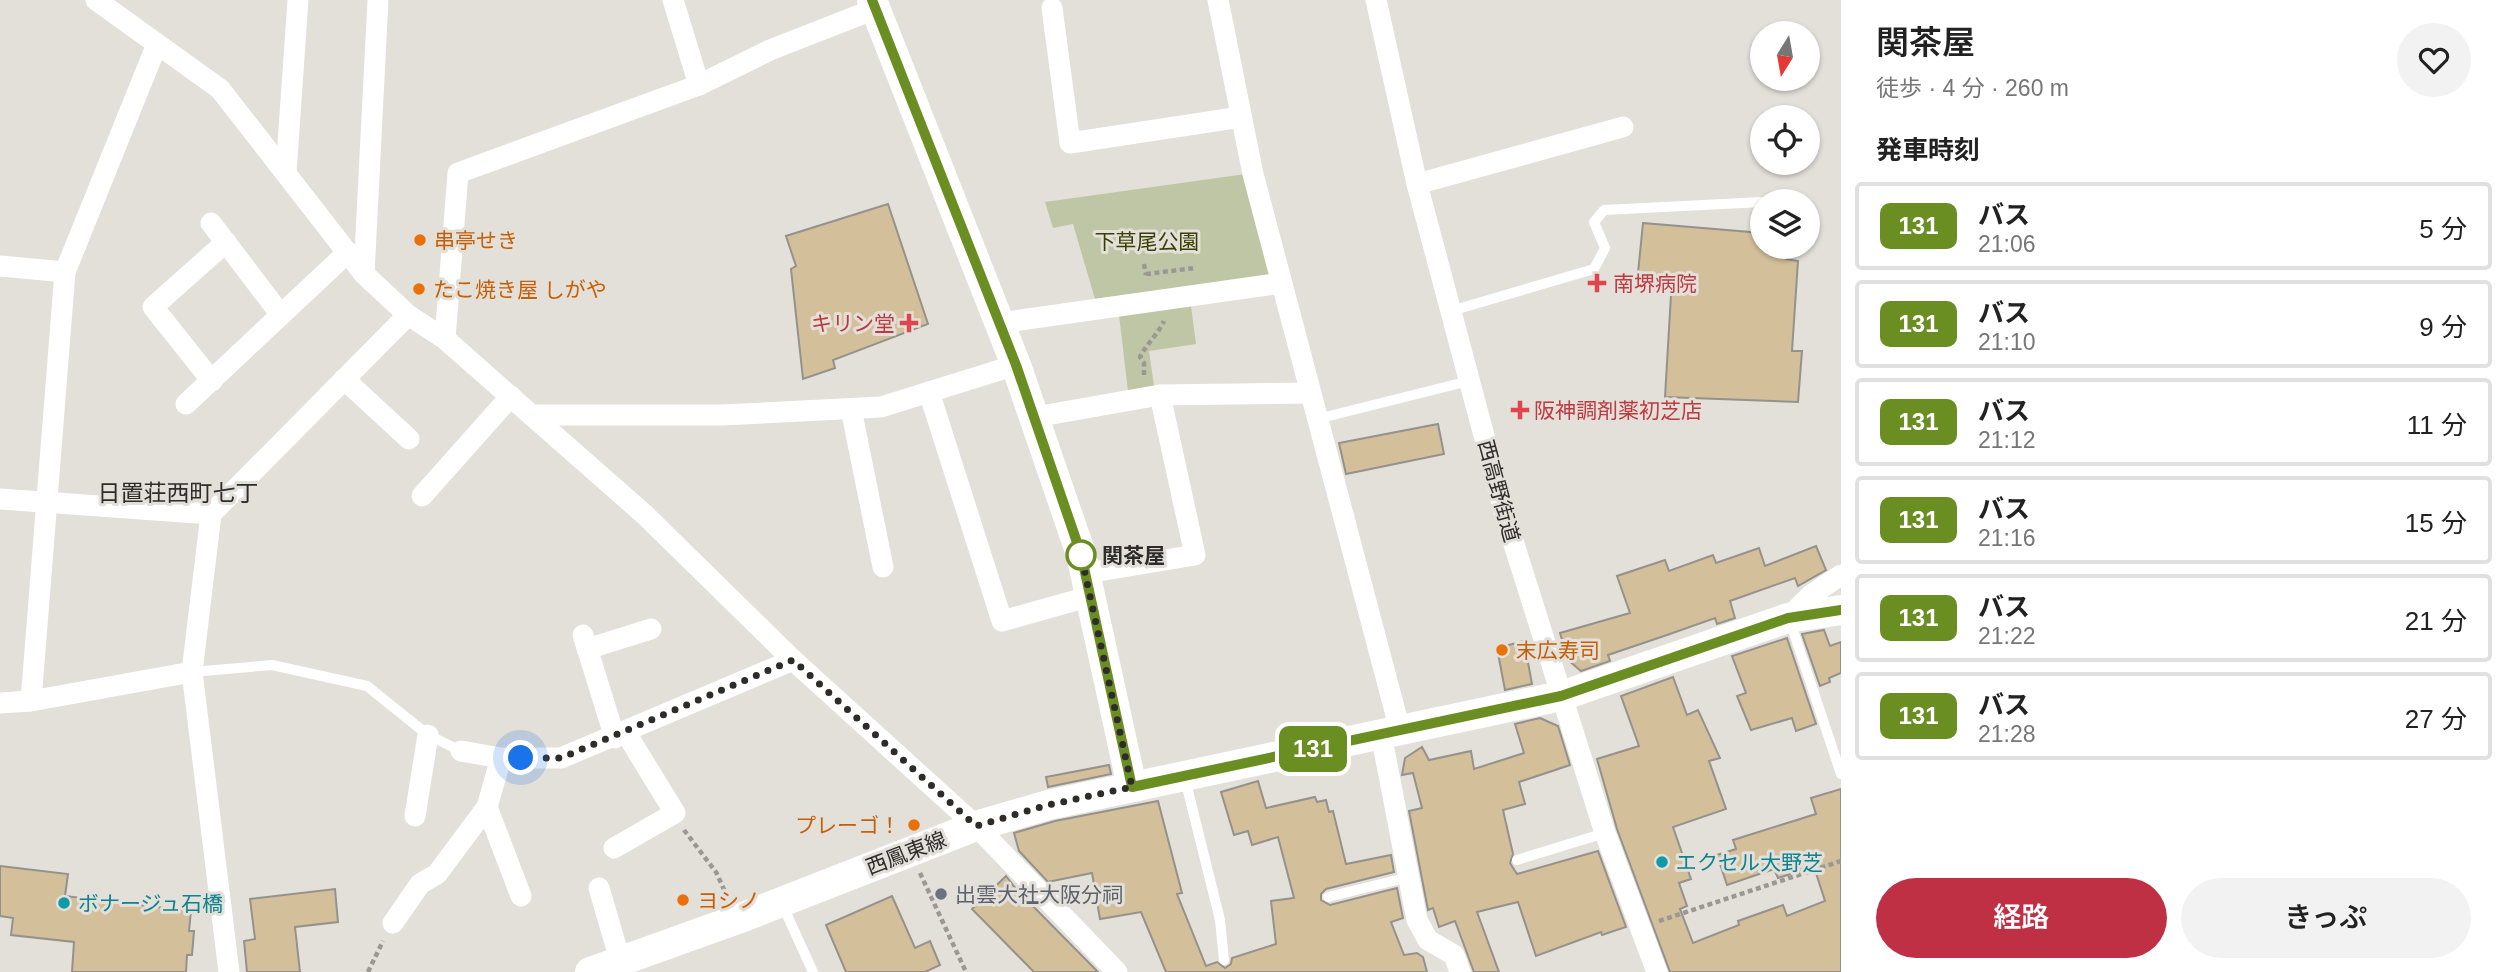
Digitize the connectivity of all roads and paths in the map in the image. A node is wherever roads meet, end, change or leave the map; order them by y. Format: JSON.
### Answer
{"nodes":[{"id":1,"x":96,"y":0,"type":"edge"},
{"id":2,"x":298,"y":0,"type":"edge"},
{"id":3,"x":378,"y":0,"type":"edge"},
{"id":4,"x":673,"y":0,"type":"edge"},
{"id":5,"x":1218,"y":0,"type":"edge"},
{"id":6,"x":1376,"y":0,"type":"edge"},
{"id":7,"x":873,"y":4,"type":"edge"},
{"id":8,"x":1052,"y":8,"type":"dead end"},
{"id":9,"x":157,"y":44,"type":"junction"},
{"id":10,"x":699,"y":85,"type":"junction"},
{"id":11,"x":1241,"y":117,"type":"junction"},
{"id":12,"x":1623,"y":127,"type":"dead end"},
{"id":13,"x":286,"y":172,"type":"junction"},
{"id":14,"x":1417,"y":184,"type":"junction"},
{"id":15,"x":1750,"y":203,"type":"edge"},
{"id":16,"x":211,"y":223,"type":"dead end"},
{"id":17,"x":226,"y":242,"type":"junction"},
{"id":18,"x":348,"y":252,"type":"junction"},
{"id":19,"x":0,"y":267,"type":"edge"},
{"id":20,"x":1195,"y":268,"type":"dead end"},
{"id":21,"x":65,"y":272,"type":"junction"},
{"id":22,"x":365,"y":274,"type":"junction"},
{"id":23,"x":1146,"y":274,"type":"dead end"},
{"id":24,"x":1281,"y":282,"type":"junction"},
{"id":25,"x":1163,"y":298,"type":"junction"},
{"id":26,"x":1451,"y":310,"type":"junction"},
{"id":27,"x":408,"y":314,"type":"junction"},
{"id":28,"x":281,"y":315,"type":"junction"},
{"id":29,"x":1000,"y":323,"type":"junction"},
{"id":30,"x":445,"y":339,"type":"junction"},
{"id":31,"x":1016,"y":365,"type":"junction"},
{"id":32,"x":344,"y":379,"type":"junction"},
{"id":33,"x":212,"y":381,"type":"junction"},
{"id":34,"x":1469,"y":381,"type":"junction"},
{"id":35,"x":929,"y":392,"type":"junction"},
{"id":36,"x":1310,"y":393,"type":"junction"},
{"id":37,"x":511,"y":396,"type":"junction"},
{"id":38,"x":1150,"y":397,"type":"junction"},
{"id":39,"x":186,"y":404,"type":"dead end"},
{"id":40,"x":851,"y":409,"type":"junction"},
{"id":41,"x":533,"y":415,"type":"junction"},
{"id":42,"x":1035,"y":417,"type":"junction"},
{"id":43,"x":1317,"y":419,"type":"junction"},
{"id":44,"x":409,"y":439,"type":"dead end"},
{"id":45,"x":422,"y":496,"type":"dead end"},
{"id":46,"x":0,"y":499,"type":"edge"},
{"id":47,"x":47,"y":501,"type":"junction"},
{"id":48,"x":211,"y":514,"type":"junction"},
{"id":49,"x":883,"y":567,"type":"dead end"},
{"id":50,"x":1841,"y":575,"type":"edge"},
{"id":51,"x":1089,"y":584,"type":"junction"},
{"id":52,"x":1841,"y":610,"type":"edge"},
{"id":53,"x":1788,"y":618,"type":"junction"},
{"id":54,"x":651,"y":629,"type":"dead end"},
{"id":55,"x":793,"y":660,"type":"junction"},
{"id":56,"x":192,"y":672,"type":"junction"},
{"id":57,"x":1561,"y":696,"type":"junction"},
{"id":58,"x":31,"y":701,"type":"junction"},
{"id":59,"x":0,"y":704,"type":"edge"},
{"id":60,"x":1391,"y":732,"type":"junction"},
{"id":61,"x":428,"y":735,"type":"junction"},
{"id":62,"x":620,"y":735,"type":"junction"},
{"id":63,"x":461,"y":751,"type":"joint"},
{"id":64,"x":501,"y":758,"type":"junction"},
{"id":65,"x":1841,"y":774,"type":"edge"},
{"id":66,"x":1184,"y":776,"type":"junction"},
{"id":67,"x":1132,"y":787,"type":"junction"},
{"id":68,"x":487,"y":807,"type":"junction"},
{"id":69,"x":675,"y":813,"type":"junction"},
{"id":70,"x":415,"y":816,"type":"dead end"},
{"id":71,"x":976,"y":826,"type":"junction"},
{"id":72,"x":1605,"y":833,"type":"junction"},
{"id":73,"x":614,"y":848,"type":"dead end"},
{"id":74,"x":1517,"y":860,"type":"dead end"},
{"id":75,"x":1841,"y":861,"type":"edge"},
{"id":76,"x":918,"y":866,"type":"dead end"},
{"id":77,"x":1409,"y":877,"type":"junction"},
{"id":78,"x":599,"y":888,"type":"dead end"},
{"id":79,"x":521,"y":896,"type":"dead end"},
{"id":80,"x":1328,"y":897,"type":"dead end"},
{"id":81,"x":781,"y":902,"type":"junction"},
{"id":82,"x":738,"y":919,"type":"junction"},
{"id":83,"x":393,"y":923,"type":"joint"},
{"id":84,"x":1642,"y":927,"type":"junction"},
{"id":85,"x":620,"y":960,"type":"junction"},
{"id":86,"x":1224,"y":960,"type":"dead end"},
{"id":87,"x":229,"y":972,"type":"edge"},
{"id":88,"x":368,"y":972,"type":"edge"},
{"id":89,"x":590,"y":972,"type":"edge"},
{"id":90,"x":813,"y":972,"type":"edge"},
{"id":91,"x":965,"y":972,"type":"edge"},
{"id":92,"x":1116,"y":972,"type":"edge"},
{"id":93,"x":1460,"y":972,"type":"edge"},
{"id":94,"x":1657,"y":972,"type":"edge"}],
"edges":[{"from":1,"to":9,"type":"street"},
{"from":2,"to":13,"type":"street"},
{"from":3,"to":22,"type":"street"},
{"from":4,"to":10,"type":"street"},
{"from":5,"to":11,"type":"street"},
{"from":6,"to":14,"type":"street","name":"西高野街道"},
{"from":7,"to":10,"type":"street"},
{"from":7,"to":29,"type":"main road"},
{"from":8,"to":11,"type":"street"},
{"from":9,"to":13,"type":"street"},
{"from":9,"to":21,"type":"street"},
{"from":10,"to":30,"type":"street"},
{"from":11,"to":24,"type":"street"},
{"from":12,"to":14,"type":"street"},
{"from":13,"to":18,"type":"street"},
{"from":14,"to":26,"type":"street","name":"西高野街道"},
{"from":15,"to":26,"type":"lane"},
{"from":16,"to":17,"type":"street"},
{"from":17,"to":28,"type":"street"},
{"from":17,"to":33,"type":"street"},
{"from":18,"to":22,"type":"street"},
{"from":18,"to":28,"type":"street"},
{"from":19,"to":21,"type":"street"},
{"from":20,"to":23,"type":"path"},
{"from":21,"to":47,"type":"street"},
{"from":22,"to":27,"type":"street"},
{"from":24,"to":25,"type":"street"},
{"from":24,"to":36,"type":"street"},
{"from":25,"to":29,"type":"street"},
{"from":25,"to":38,"type":"path"},
{"from":26,"to":34,"type":"street","name":"西高野街道"},
{"from":27,"to":30,"type":"street"},
{"from":27,"to":32,"type":"street"},
{"from":28,"to":33,"type":"street"},
{"from":29,"to":31,"type":"main road"},
{"from":30,"to":37,"type":"street"},
{"from":31,"to":35,"type":"street"},
{"from":31,"to":42,"type":"main road"},
{"from":32,"to":44,"type":"street"},
{"from":32,"to":48,"type":"street"},
{"from":33,"to":39,"type":"street"},
{"from":34,"to":43,"type":"lane"},
{"from":34,"to":57,"type":"street","name":"西高野街道"},
{"from":35,"to":40,"type":"street"},
{"from":35,"to":51,"type":"street"},
{"from":36,"to":38,"type":"street"},
{"from":36,"to":43,"type":"street"},
{"from":37,"to":41,"type":"street"},
{"from":37,"to":45,"type":"street"},
{"from":38,"to":42,"type":"street"},
{"from":38,"to":51,"type":"street"},
{"from":40,"to":41,"type":"street"},
{"from":40,"to":49,"type":"street"},
{"from":41,"to":55,"type":"street"},
{"from":42,"to":51,"type":"main road"},
{"from":43,"to":60,"type":"street"},
{"from":46,"to":47,"type":"street"},
{"from":47,"to":48,"type":"street"},
{"from":47,"to":58,"type":"street"},
{"from":48,"to":56,"type":"street"},
{"from":50,"to":53,"type":"street"},
{"from":51,"to":67,"type":"main road"},
{"from":52,"to":53,"type":"main road","name":"西鳳東線"},
{"from":53,"to":57,"type":"main road","name":"西鳳東線"},
{"from":53,"to":65,"type":"lane"},
{"from":54,"to":62,"type":"street"},
{"from":55,"to":62,"type":"street"},
{"from":55,"to":71,"type":"street"},
{"from":56,"to":58,"type":"street"},
{"from":56,"to":61,"type":"lane"},
{"from":56,"to":87,"type":"street"},
{"from":57,"to":60,"type":"main road","name":"西鳳東線"},
{"from":57,"to":72,"type":"street","name":"西高野街道"},
{"from":58,"to":59,"type":"street"},
{"from":60,"to":66,"type":"main road","name":"西鳳東線"},
{"from":60,"to":77,"type":"street"},
{"from":61,"to":63,"type":"lane"},
{"from":61,"to":70,"type":"street"},
{"from":62,"to":64,"type":"street"},
{"from":62,"to":69,"type":"street"},
{"from":63,"to":64,"type":"street"},
{"from":64,"to":68,"type":"street"},
{"from":66,"to":67,"type":"main road","name":"西鳳東線"},
{"from":66,"to":86,"type":"lane"},
{"from":67,"to":71,"type":"main road","name":"西鳳東線"},
{"from":68,"to":79,"type":"street"},
{"from":68,"to":83,"type":"street"},
{"from":69,"to":73,"type":"street"},
{"from":69,"to":82,"type":"path"},
{"from":71,"to":81,"type":"main road","name":"西鳳東線"},
{"from":71,"to":92,"type":"street"},
{"from":72,"to":74,"type":"lane"},
{"from":72,"to":84,"type":"street","name":"西高野街道"},
{"from":75,"to":84,"type":"path"},
{"from":76,"to":91,"type":"path"},
{"from":77,"to":80,"type":"lane"},
{"from":77,"to":93,"type":"street"},
{"from":78,"to":85,"type":"street"},
{"from":81,"to":82,"type":"main road","name":"西鳳東線"},
{"from":81,"to":90,"type":"lane"},
{"from":82,"to":85,"type":"main road","name":"西鳳東線"},
{"from":83,"to":88,"type":"path"},
{"from":84,"to":94,"type":"street","name":"西高野街道"},
{"from":85,"to":89,"type":"main road","name":"西鳳東線"}]}
